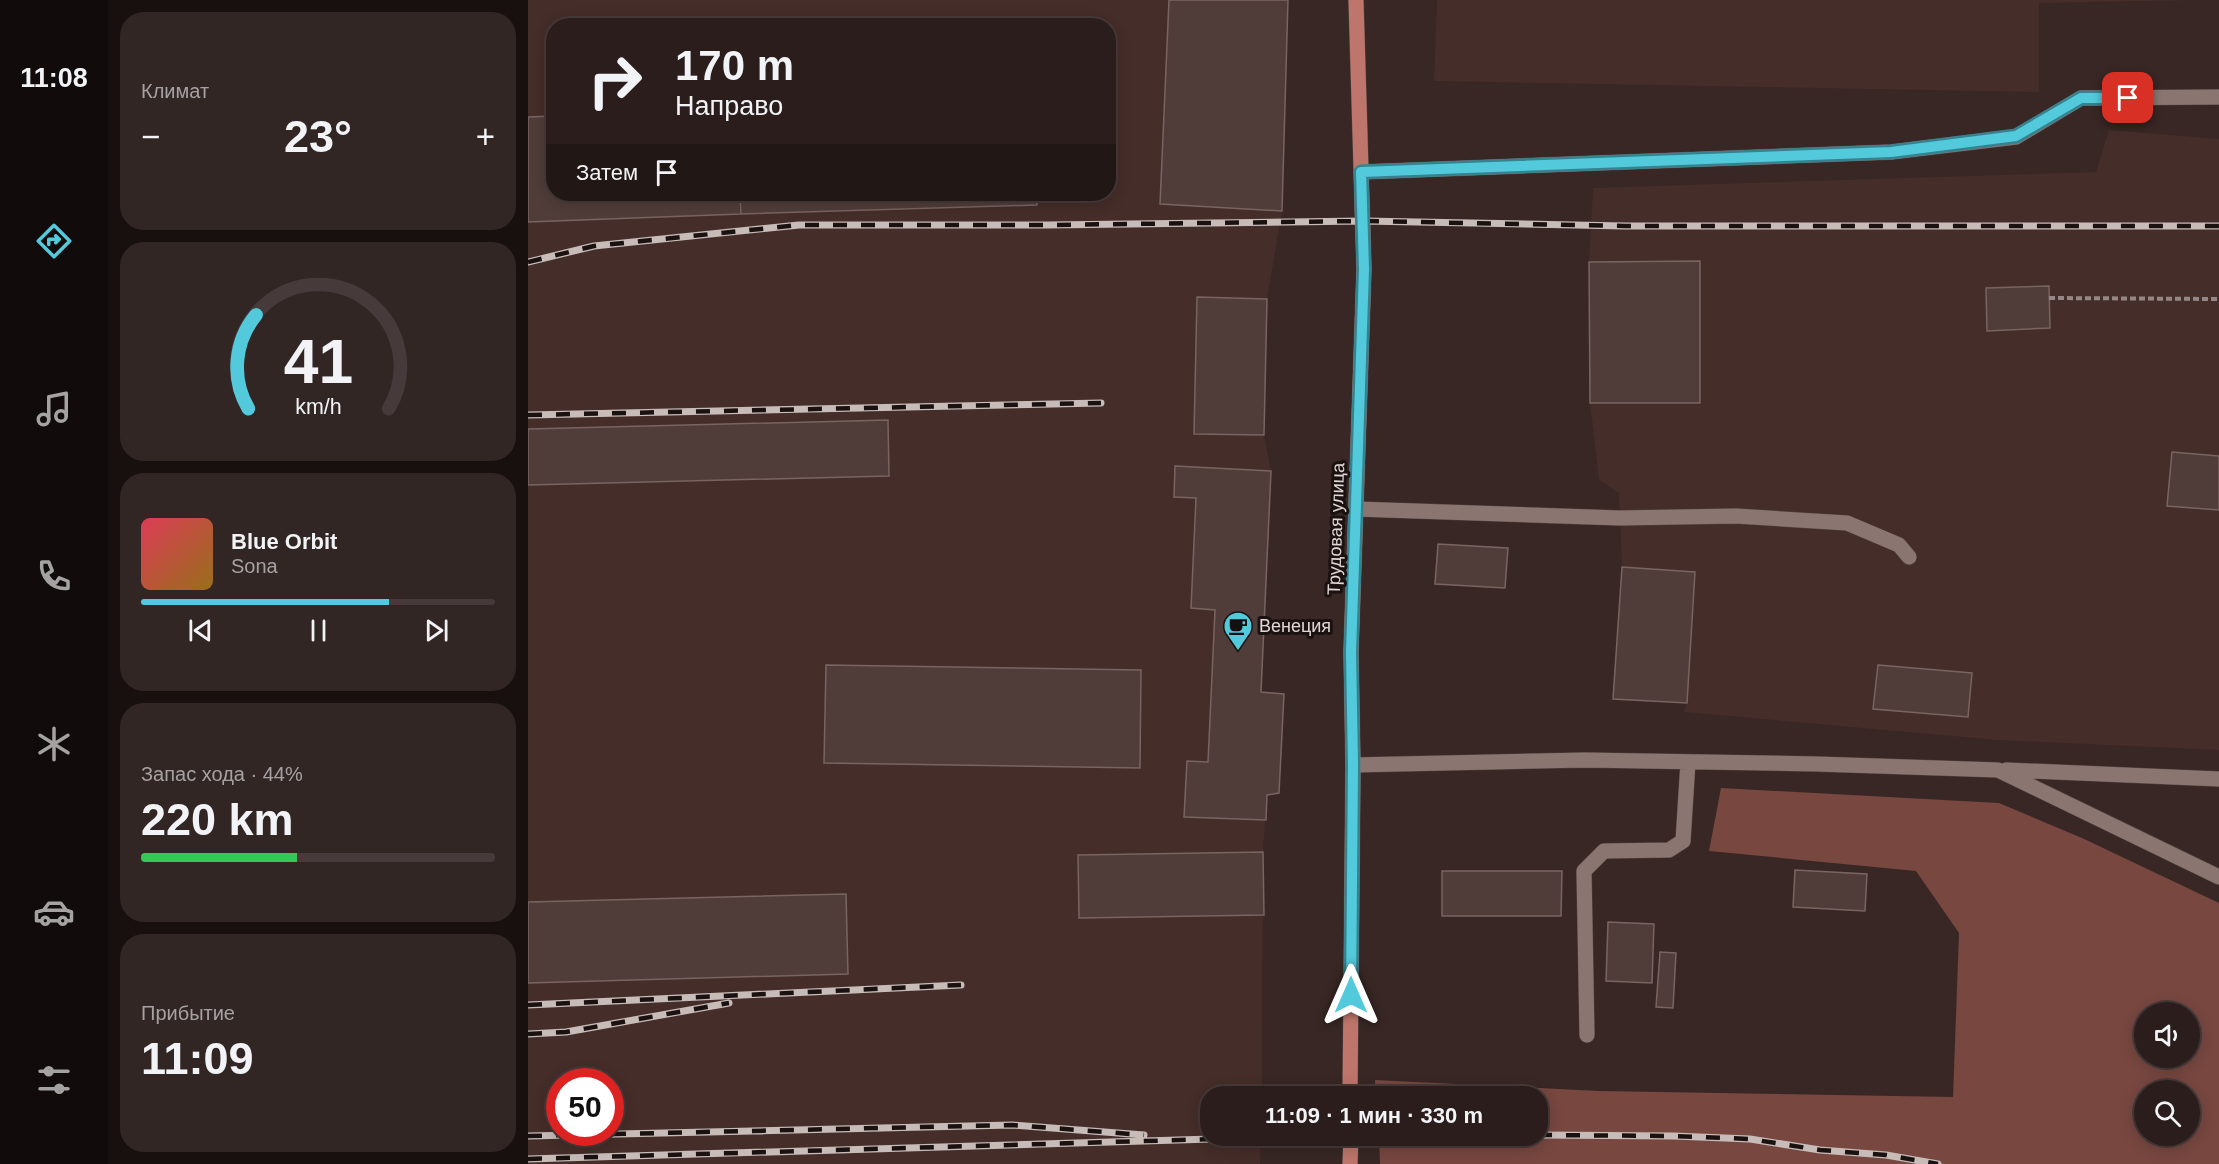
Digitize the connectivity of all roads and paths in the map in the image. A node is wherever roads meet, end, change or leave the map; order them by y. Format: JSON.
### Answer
{"nodes":[{"id":1,"x":1356,"y":0,"type":"edge"},
{"id":2,"x":2219,"y":97,"type":"edge"},
{"id":3,"x":1361,"y":172,"type":"junction"},
{"id":4,"x":2049,"y":298,"type":"dead end"},
{"id":5,"x":2219,"y":299,"type":"edge"},
{"id":6,"x":1356,"y":509,"type":"junction"},
{"id":7,"x":1909,"y":557,"type":"dead end"},
{"id":8,"x":1688,"y":762,"type":"junction"},
{"id":9,"x":1353,"y":765,"type":"junction"},
{"id":10,"x":1998,"y":770,"type":"junction"},
{"id":11,"x":2219,"y":779,"type":"edge"},
{"id":12,"x":2219,"y":877,"type":"edge"},
{"id":13,"x":1587,"y":1035,"type":"dead end"},
{"id":14,"x":1350,"y":1086,"type":"edge"},
{"id":15,"x":1351,"y":1146,"type":"edge"},
{"id":16,"x":1350,"y":1164,"type":"edge"}],
"edges":[{"from":1,"to":3,"type":"main road","name":"Трудовая улица"},
{"from":2,"to":3,"type":"street"},
{"from":3,"to":6,"type":"main road","name":"Трудовая улица"},
{"from":4,"to":5,"type":"path"},
{"from":6,"to":7,"type":"street"},
{"from":6,"to":9,"type":"main road","name":"Трудовая улица"},
{"from":8,"to":9,"type":"street"},
{"from":8,"to":10,"type":"street"},
{"from":8,"to":13,"type":"street"},
{"from":9,"to":14,"type":"main road","name":"Трудовая улица"},
{"from":10,"to":11,"type":"street"},
{"from":10,"to":12,"type":"street"},
{"from":15,"to":16,"type":"main road"}]}
